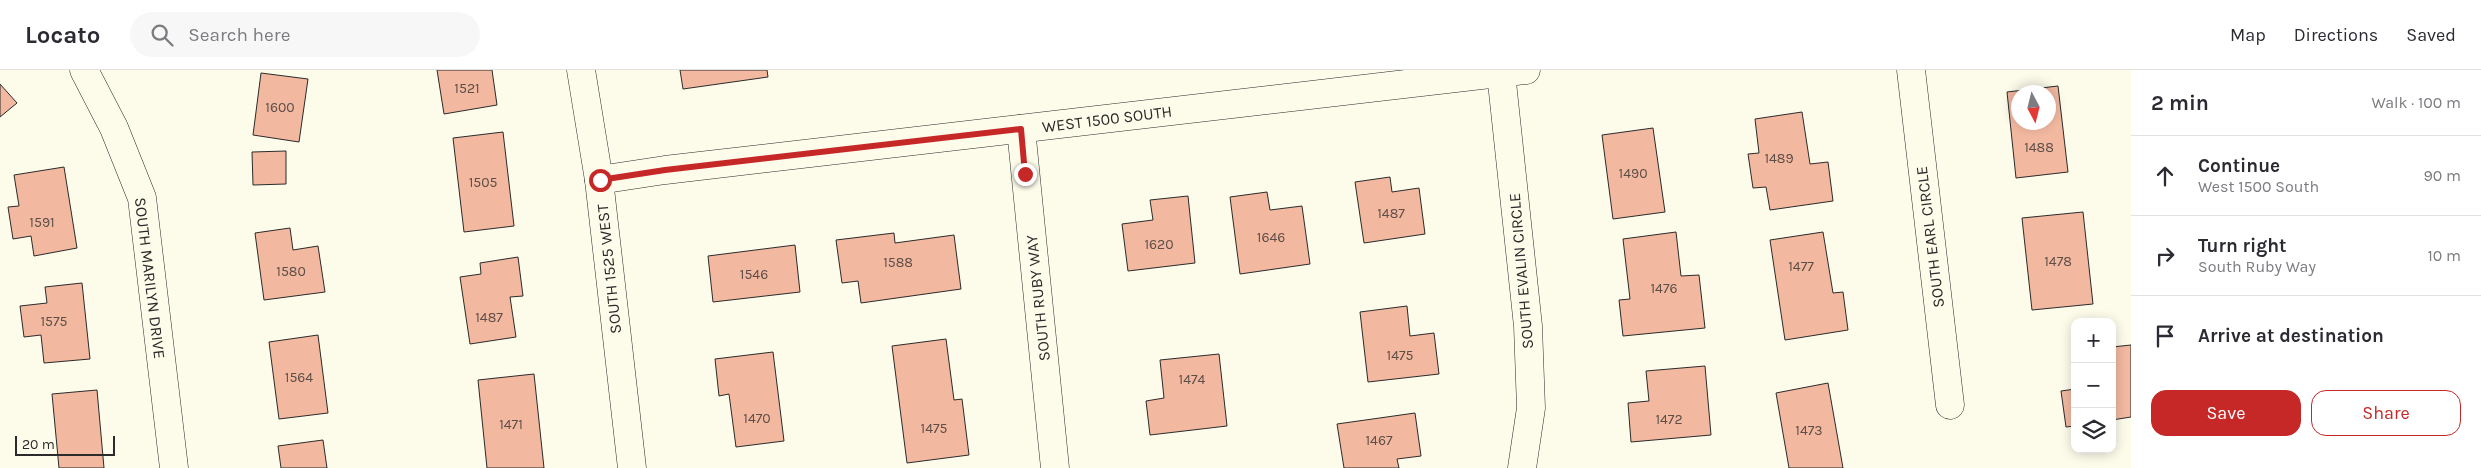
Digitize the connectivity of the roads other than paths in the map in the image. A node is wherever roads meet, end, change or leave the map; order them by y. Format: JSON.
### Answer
{"nodes":[{"id":1,"x":85,"y":70,"type":"edge"},
{"id":2,"x":581,"y":70,"type":"edge"},
{"id":3,"x":1911,"y":70,"type":"edge"},
{"id":4,"x":1513,"y":72,"type":"edge"},
{"id":5,"x":1021,"y":129,"type":"junction"},
{"id":6,"x":600,"y":180,"type":"junction"},
{"id":7,"x":1950,"y":405,"type":"dead end"},
{"id":8,"x":174,"y":468,"type":"edge"},
{"id":9,"x":632,"y":468,"type":"edge"},
{"id":10,"x":1055,"y":468,"type":"edge"},
{"id":11,"x":1522,"y":468,"type":"edge"}],
"edges":[{"from":1,"to":8,"type":"street","name":"SOUTH MARILYN DRIVE"},
{"from":2,"to":6,"type":"street","name":"SOUTH 1525 WEST"},
{"from":3,"to":7,"type":"street","name":"SOUTH EARL CIRCLE"},
{"from":4,"to":5,"type":"street","name":"WEST 1500 SOUTH"},
{"from":4,"to":11,"type":"street","name":"SOUTH EVALIN CIRCLE"},
{"from":5,"to":6,"type":"street","name":"WEST 1500 SOUTH"},
{"from":5,"to":10,"type":"street","name":"SOUTH RUBY WAY"},
{"from":6,"to":9,"type":"street","name":"SOUTH 1525 WEST"}]}
